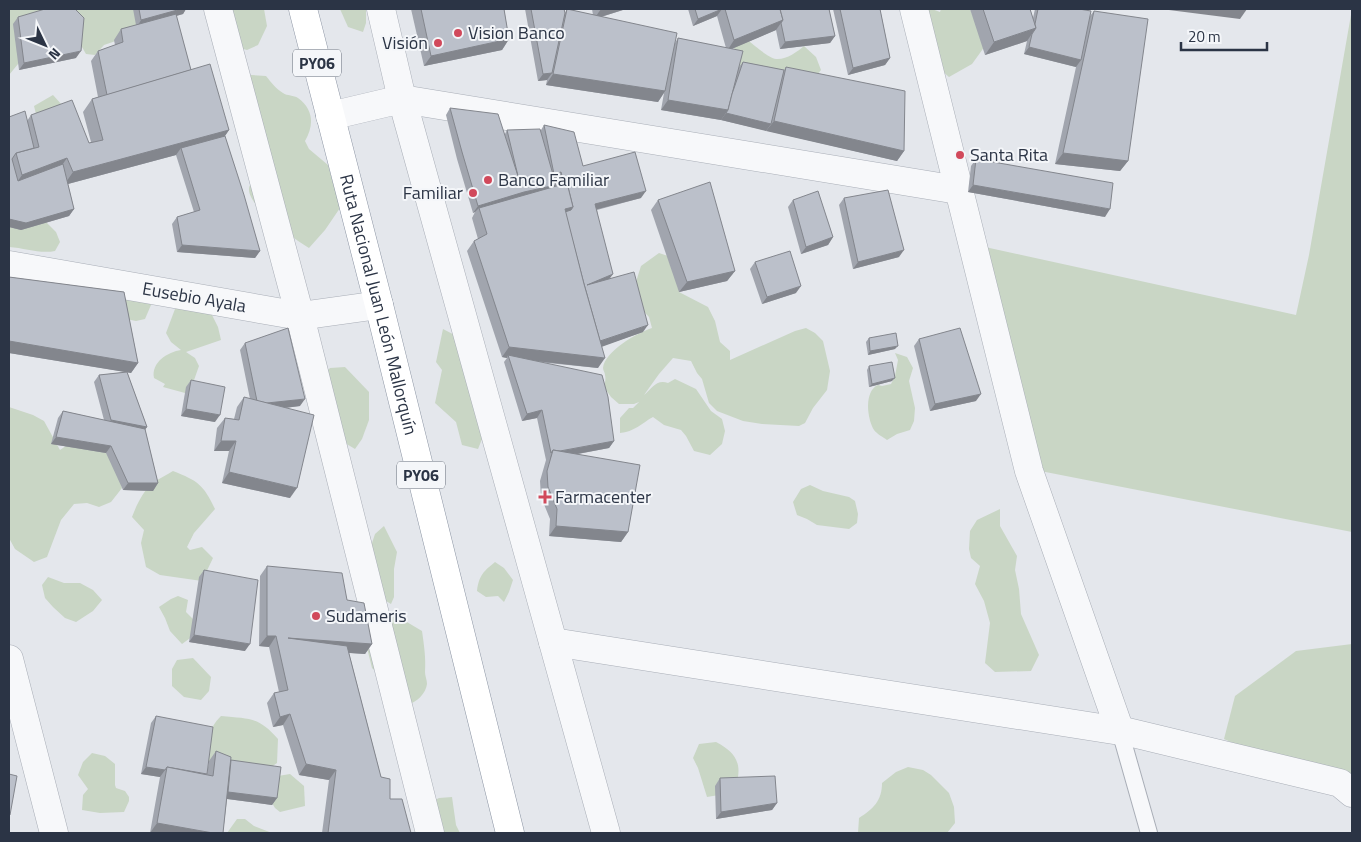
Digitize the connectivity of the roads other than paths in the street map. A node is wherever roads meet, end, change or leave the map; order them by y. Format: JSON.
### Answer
{"nodes":[{"id":1,"x":218,"y":9,"type":"edge"},
{"id":2,"x":303,"y":9,"type":"edge"},
{"id":3,"x":381,"y":9,"type":"edge"},
{"id":4,"x":914,"y":9,"type":"edge"},
{"id":5,"x":402,"y":99,"type":"junction"},
{"id":6,"x":330,"y":116,"type":"junction"},
{"id":7,"x":958,"y":190,"type":"junction"},
{"id":8,"x":9,"y":265,"type":"edge"},
{"id":9,"x":379,"y":305,"type":"junction"},
{"id":10,"x":300,"y":316,"type":"junction"},
{"id":11,"x":553,"y":642,"type":"junction"},
{"id":12,"x":9,"y":659,"type":"edge"},
{"id":13,"x":1120,"y":731,"type":"junction"},
{"id":14,"x":1352,"y":793,"type":"edge"},
{"id":15,"x":54,"y":833,"type":"edge"},
{"id":16,"x":430,"y":833,"type":"edge"},
{"id":17,"x":510,"y":833,"type":"edge"},
{"id":18,"x":606,"y":833,"type":"edge"},
{"id":19,"x":1150,"y":833,"type":"edge"}],
"edges":[{"from":1,"to":10,"type":"street"},
{"from":2,"to":6,"type":"highway","name":"Ruta Nacional Juan León Mallorquín","number":"PY06"},
{"from":3,"to":5,"type":"street"},
{"from":4,"to":7,"type":"street"},
{"from":5,"to":6,"type":"street"},
{"from":5,"to":7,"type":"street"},
{"from":5,"to":11,"type":"street"},
{"from":6,"to":9,"type":"highway","name":"Ruta Nacional Juan León Mallorquín","number":"PY06"},
{"from":7,"to":13,"type":"street"},
{"from":8,"to":10,"type":"street","name":"Eusebio Ayala"},
{"from":9,"to":10,"type":"street","name":"Eusebio Ayala"},
{"from":9,"to":17,"type":"highway","name":"Ruta Nacional Juan León Mallorquín","number":"PY06"},
{"from":10,"to":16,"type":"street"},
{"from":11,"to":13,"type":"street"},
{"from":11,"to":18,"type":"street"},
{"from":12,"to":15,"type":"street"},
{"from":13,"to":14,"type":"street"},
{"from":13,"to":19,"type":"lane"}]}
